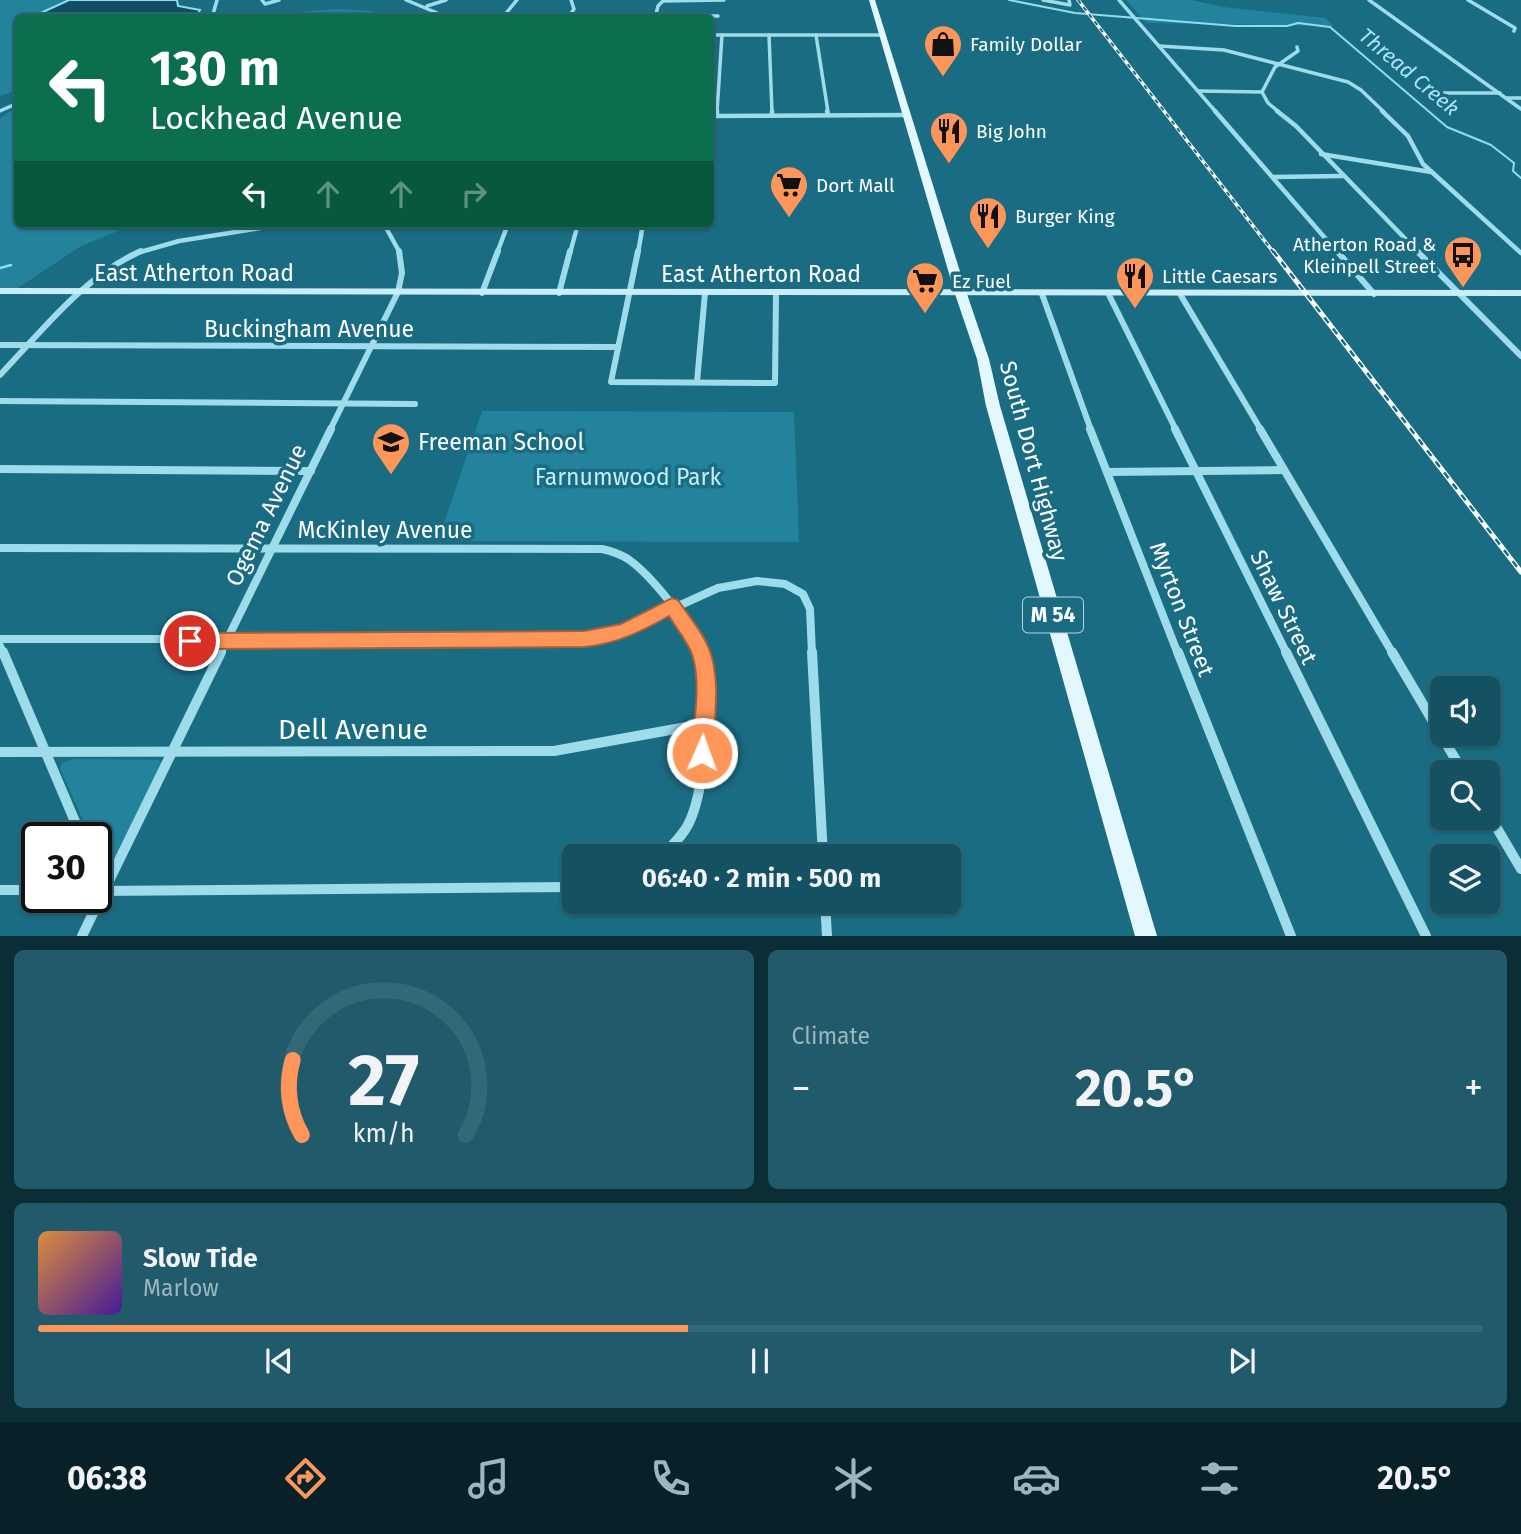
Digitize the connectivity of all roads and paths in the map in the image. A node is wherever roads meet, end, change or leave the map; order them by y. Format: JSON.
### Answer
{"nodes":[{"id":1,"x":262,"y":0,"type":"edge"},
{"id":2,"x":279,"y":0,"type":"edge"},
{"id":3,"x":406,"y":0,"type":"edge"},
{"id":4,"x":446,"y":0,"type":"edge"},
{"id":5,"x":517,"y":0,"type":"edge"},
{"id":6,"x":664,"y":0,"type":"edge"},
{"id":7,"x":699,"y":0,"type":"edge"},
{"id":8,"x":724,"y":0,"type":"edge"},
{"id":9,"x":872,"y":0,"type":"edge"},
{"id":10,"x":1045,"y":0,"type":"edge"},
{"id":11,"x":1119,"y":0,"type":"edge"},
{"id":12,"x":1369,"y":0,"type":"edge"},
{"id":13,"x":1468,"y":0,"type":"edge"},
{"id":14,"x":1070,"y":2,"type":"edge"},
{"id":15,"x":426,"y":6,"type":"junction"},
{"id":16,"x":441,"y":14,"type":"edge"},
{"id":17,"x":505,"y":14,"type":"edge"},
{"id":18,"x":714,"y":16,"type":"edge"},
{"id":19,"x":718,"y":16,"type":"dead end"},
{"id":20,"x":1514,"y":31,"type":"dead end"},
{"id":21,"x":714,"y":35,"type":"edge"},
{"id":22,"x":722,"y":35,"type":"junction"},
{"id":23,"x":769,"y":35,"type":"junction"},
{"id":24,"x":816,"y":35,"type":"junction"},
{"id":25,"x":883,"y":35,"type":"junction"},
{"id":26,"x":1159,"y":47,"type":"junction"},
{"id":27,"x":1297,"y":47,"type":"dead end"},
{"id":28,"x":1274,"y":65,"type":"junction"},
{"id":29,"x":1198,"y":91,"type":"junction"},
{"id":30,"x":1262,"y":92,"type":"junction"},
{"id":31,"x":1432,"y":93,"type":"dead end"},
{"id":32,"x":1500,"y":93,"type":"junction"},
{"id":33,"x":1506,"y":98,"type":"junction"},
{"id":34,"x":1521,"y":98,"type":"edge"},
{"id":35,"x":1521,"y":109,"type":"edge"},
{"id":36,"x":828,"y":115,"type":"junction"},
{"id":37,"x":906,"y":115,"type":"junction"},
{"id":38,"x":714,"y":116,"type":"edge"},
{"id":39,"x":772,"y":116,"type":"junction"},
{"id":40,"x":1321,"y":154,"type":"junction"},
{"id":41,"x":1431,"y":172,"type":"junction"},
{"id":42,"x":1343,"y":176,"type":"junction"},
{"id":43,"x":1273,"y":177,"type":"junction"},
{"id":44,"x":263,"y":228,"type":"edge"},
{"id":45,"x":387,"y":228,"type":"edge"},
{"id":46,"x":506,"y":228,"type":"edge"},
{"id":47,"x":577,"y":228,"type":"edge"},
{"id":48,"x":642,"y":228,"type":"edge"},
{"id":49,"x":1521,"y":253,"type":"edge"},
{"id":50,"x":0,"y":292,"type":"edge"},
{"id":51,"x":81,"y":292,"type":"junction"},
{"id":52,"x":398,"y":292,"type":"junction"},
{"id":53,"x":482,"y":293,"type":"junction"},
{"id":54,"x":559,"y":293,"type":"junction"},
{"id":55,"x":630,"y":293,"type":"junction"},
{"id":56,"x":705,"y":293,"type":"junction"},
{"id":57,"x":1459,"y":293,"type":"junction"},
{"id":58,"x":1521,"y":293,"type":"edge"},
{"id":59,"x":776,"y":294,"type":"junction"},
{"id":60,"x":961,"y":294,"type":"junction"},
{"id":61,"x":1042,"y":294,"type":"junction"},
{"id":62,"x":1180,"y":294,"type":"junction"},
{"id":63,"x":1374,"y":294,"type":"junction"},
{"id":64,"x":1109,"y":295,"type":"junction"},
{"id":65,"x":0,"y":345,"type":"edge"},
{"id":66,"x":29,"y":345,"type":"junction"},
{"id":67,"x":372,"y":346,"type":"junction"},
{"id":68,"x":618,"y":348,"type":"junction"},
{"id":69,"x":1521,"y":356,"type":"edge"},
{"id":70,"x":0,"y":375,"type":"edge"},
{"id":71,"x":697,"y":382,"type":"junction"},
{"id":72,"x":0,"y":401,"type":"edge"},
{"id":73,"x":344,"y":404,"type":"junction"},
{"id":74,"x":415,"y":404,"type":"dead end"},
{"id":75,"x":0,"y":469,"type":"edge"},
{"id":76,"x":1283,"y":470,"type":"junction"},
{"id":77,"x":311,"y":471,"type":"junction"},
{"id":78,"x":1108,"y":471,"type":"junction"},
{"id":79,"x":1196,"y":471,"type":"junction"},
{"id":80,"x":0,"y":548,"type":"edge"},
{"id":81,"x":273,"y":549,"type":"junction"},
{"id":82,"x":672,"y":606,"type":"junction"},
{"id":83,"x":0,"y":639,"type":"edge"},
{"id":84,"x":228,"y":641,"type":"junction"},
{"id":85,"x":0,"y":646,"type":"edge"},
{"id":86,"x":703,"y":724,"type":"junction"},
{"id":87,"x":0,"y":752,"type":"edge"},
{"id":88,"x":45,"y":752,"type":"junction"},
{"id":89,"x":173,"y":753,"type":"junction"},
{"id":90,"x":1456,"y":760,"type":"edge"},
{"id":91,"x":75,"y":822,"type":"edge"},
{"id":92,"x":1498,"y":830,"type":"edge"},
{"id":93,"x":674,"y":844,"type":"edge"},
{"id":94,"x":822,"y":844,"type":"edge"},
{"id":95,"x":1521,"y":869,"type":"edge"},
{"id":96,"x":112,"y":870,"type":"edge"},
{"id":97,"x":562,"y":887,"type":"edge"},
{"id":98,"x":0,"y":890,"type":"edge"},
{"id":99,"x":21,"y":890,"type":"edge"},
{"id":100,"x":112,"y":891,"type":"edge"},
{"id":101,"x":92,"y":913,"type":"edge"},
{"id":102,"x":826,"y":914,"type":"edge"},
{"id":103,"x":82,"y":936,"type":"edge"},
{"id":104,"x":827,"y":936,"type":"edge"},
{"id":105,"x":1146,"y":936,"type":"edge"},
{"id":106,"x":1291,"y":936,"type":"edge"},
{"id":107,"x":1426,"y":936,"type":"edge"}],
"edges":[{"from":1,"to":2,"type":"street"},
{"from":3,"to":15,"type":"street"},
{"from":4,"to":15,"type":"street"},
{"from":5,"to":17,"type":"street"},
{"from":6,"to":7,"type":"street"},
{"from":7,"to":8,"type":"street"},
{"from":9,"to":25,"type":"main road","name":"South Dort Highway","number":"M 54"},
{"from":10,"to":14,"type":"street"},
{"from":11,"to":26,"type":"street"},
{"from":12,"to":32,"type":"street"},
{"from":13,"to":20,"type":"street"},
{"from":15,"to":16,"type":"street"},
{"from":18,"to":19,"type":"street"},
{"from":21,"to":22,"type":"street"},
{"from":22,"to":23,"type":"street"},
{"from":22,"to":38,"type":"street"},
{"from":23,"to":24,"type":"street"},
{"from":23,"to":39,"type":"street"},
{"from":24,"to":25,"type":"street"},
{"from":24,"to":36,"type":"street"},
{"from":25,"to":37,"type":"main road","name":"South Dort Highway","number":"M 54"},
{"from":26,"to":28,"type":"street"},
{"from":26,"to":29,"type":"street"},
{"from":27,"to":28,"type":"street"},
{"from":28,"to":30,"type":"street"},
{"from":28,"to":41,"type":"street"},
{"from":29,"to":30,"type":"street"},
{"from":29,"to":43,"type":"street"},
{"from":30,"to":40,"type":"street"},
{"from":31,"to":32,"type":"street"},
{"from":32,"to":33,"type":"street"},
{"from":33,"to":34,"type":"street"},
{"from":33,"to":35,"type":"street"},
{"from":36,"to":37,"type":"street"},
{"from":36,"to":39,"type":"street"},
{"from":37,"to":60,"type":"main road","name":"South Dort Highway","number":"M 54"},
{"from":38,"to":39,"type":"street"},
{"from":40,"to":41,"type":"street"},
{"from":40,"to":42,"type":"street"},
{"from":41,"to":49,"type":"street"},
{"from":42,"to":43,"type":"street"},
{"from":42,"to":57,"type":"street"},
{"from":43,"to":63,"type":"street"},
{"from":44,"to":51,"type":"street"},
{"from":45,"to":52,"type":"street","name":"Ogema Avenue"},
{"from":46,"to":53,"type":"street"},
{"from":47,"to":54,"type":"street"},
{"from":48,"to":55,"type":"street"},
{"from":50,"to":51,"type":"street","name":"East Atherton Road"},
{"from":51,"to":52,"type":"street","name":"East Atherton Road"},
{"from":51,"to":66,"type":"street"},
{"from":52,"to":53,"type":"street","name":"East Atherton Road"},
{"from":52,"to":67,"type":"street","name":"Ogema Avenue"},
{"from":53,"to":54,"type":"street","name":"East Atherton Road"},
{"from":54,"to":55,"type":"street","name":"East Atherton Road"},
{"from":55,"to":56,"type":"street","name":"East Atherton Road"},
{"from":55,"to":68,"type":"street"},
{"from":56,"to":59,"type":"street","name":"East Atherton Road"},
{"from":56,"to":71,"type":"street"},
{"from":57,"to":58,"type":"street","name":"East Atherton Road"},
{"from":57,"to":63,"type":"street","name":"East Atherton Road"},
{"from":57,"to":69,"type":"street"},
{"from":59,"to":60,"type":"street","name":"East Atherton Road"},
{"from":59,"to":71,"type":"street"},
{"from":60,"to":61,"type":"street","name":"East Atherton Road"},
{"from":60,"to":105,"type":"main road","name":"South Dort Highway","number":"M 54"},
{"from":61,"to":64,"type":"street","name":"East Atherton Road"},
{"from":61,"to":78,"type":"street","name":"Myrton Street"},
{"from":62,"to":63,"type":"street","name":"East Atherton Road"},
{"from":62,"to":64,"type":"street","name":"East Atherton Road"},
{"from":62,"to":76,"type":"street"},
{"from":64,"to":79,"type":"street","name":"Shaw Street"},
{"from":65,"to":66,"type":"street","name":"Buckingham Avenue"},
{"from":66,"to":67,"type":"street","name":"Buckingham Avenue"},
{"from":66,"to":70,"type":"street"},
{"from":67,"to":68,"type":"street","name":"Buckingham Avenue"},
{"from":67,"to":73,"type":"street","name":"Ogema Avenue"},
{"from":68,"to":71,"type":"street"},
{"from":72,"to":73,"type":"street"},
{"from":73,"to":74,"type":"street"},
{"from":73,"to":77,"type":"street","name":"Ogema Avenue"},
{"from":75,"to":77,"type":"street"},
{"from":76,"to":79,"type":"street"},
{"from":76,"to":90,"type":"street"},
{"from":77,"to":81,"type":"street","name":"Ogema Avenue"},
{"from":78,"to":79,"type":"street"},
{"from":78,"to":106,"type":"street","name":"Myrton Street"},
{"from":79,"to":107,"type":"street","name":"Shaw Street"},
{"from":80,"to":81,"type":"street","name":"McKinley Avenue"},
{"from":81,"to":82,"type":"street","name":"McKinley Avenue"},
{"from":81,"to":84,"type":"street","name":"Ogema Avenue"},
{"from":82,"to":84,"type":"street"},
{"from":82,"to":86,"type":"street"},
{"from":82,"to":94,"type":"street"},
{"from":83,"to":84,"type":"street"},
{"from":84,"to":89,"type":"street","name":"Ogema Avenue"},
{"from":85,"to":88,"type":"street"},
{"from":86,"to":89,"type":"street","name":"Dell Avenue"},
{"from":86,"to":93,"type":"street"},
{"from":87,"to":88,"type":"street","name":"Dell Avenue"},
{"from":88,"to":89,"type":"street","name":"Dell Avenue"},
{"from":88,"to":91,"type":"street"},
{"from":89,"to":96,"type":"street","name":"Ogema Avenue"},
{"from":92,"to":95,"type":"street"},
{"from":97,"to":100,"type":"street"},
{"from":98,"to":99,"type":"street"},
{"from":101,"to":103,"type":"street","name":"Ogema Avenue"},
{"from":102,"to":104,"type":"street"}]}
